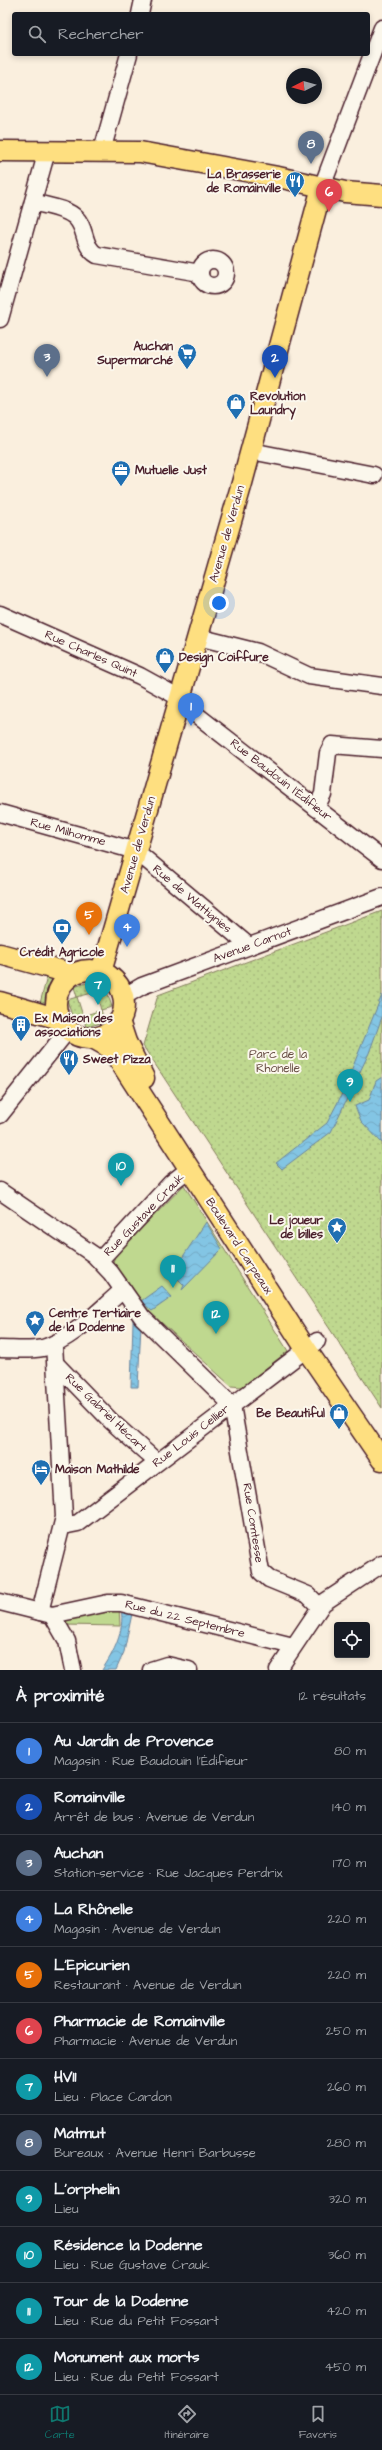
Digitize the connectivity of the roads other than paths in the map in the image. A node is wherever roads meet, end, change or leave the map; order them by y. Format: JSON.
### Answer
{"nodes":[{"id":1,"x":144,"y":0,"type":"edge"},
{"id":2,"x":141,"y":12,"type":"edge"},
{"id":3,"x":382,"y":28,"type":"edge"},
{"id":4,"x":127,"y":56,"type":"edge"},
{"id":5,"x":0,"y":151,"type":"edge"},
{"id":6,"x":47,"y":151,"type":"junction"},
{"id":7,"x":102,"y":151,"type":"junction"},
{"id":8,"x":322,"y":187,"type":"junction"},
{"id":9,"x":382,"y":195,"type":"edge"},
{"id":10,"x":33,"y":202,"type":"junction"},
{"id":11,"x":200,"y":273,"type":"dead end"},
{"id":12,"x":0,"y":319,"type":"edge"},
{"id":13,"x":251,"y":451,"type":"junction"},
{"id":14,"x":374,"y":475,"type":"dead end"},
{"id":15,"x":0,"y":614,"type":"edge"},
{"id":16,"x":198,"y":637,"type":"junction"},
{"id":17,"x":382,"y":686,"type":"edge"},
{"id":18,"x":179,"y":700,"type":"junction"},
{"id":19,"x":382,"y":749,"type":"edge"},
{"id":20,"x":316,"y":808,"type":"junction"},
{"id":21,"x":0,"y":813,"type":"edge"},
{"id":22,"x":136,"y":851,"type":"junction"},
{"id":23,"x":382,"y":859,"type":"edge"},
{"id":24,"x":382,"y":897,"type":"edge"},
{"id":25,"x":248,"y":946,"type":"junction"},
{"id":26,"x":0,"y":954,"type":"edge"},
{"id":27,"x":101,"y":972,"type":"junction"},
{"id":28,"x":73,"y":974,"type":"junction"},
{"id":29,"x":123,"y":997,"type":"junction"},
{"id":30,"x":0,"y":1002,"type":"edge"},
{"id":31,"x":119,"y":1021,"type":"junction"},
{"id":32,"x":64,"y":1024,"type":"junction"},
{"id":33,"x":93,"y":1038,"type":"junction"},
{"id":34,"x":0,"y":1114,"type":"edge"},
{"id":35,"x":189,"y":1169,"type":"junction"},
{"id":36,"x":0,"y":1191,"type":"edge"},
{"id":37,"x":100,"y":1260,"type":"junction"},
{"id":38,"x":123,"y":1290,"type":"junction"},
{"id":39,"x":54,"y":1344,"type":"junction"},
{"id":40,"x":312,"y":1345,"type":"junction"},
{"id":41,"x":0,"y":1349,"type":"edge"},
{"id":42,"x":56,"y":1364,"type":"junction"},
{"id":43,"x":232,"y":1405,"type":"junction"},
{"id":44,"x":382,"y":1441,"type":"edge"},
{"id":45,"x":382,"y":1460,"type":"edge"},
{"id":46,"x":157,"y":1462,"type":"junction"},
{"id":47,"x":63,"y":1526,"type":"junction"},
{"id":48,"x":382,"y":1564,"type":"edge"},
{"id":49,"x":0,"y":1602,"type":"edge"},
{"id":50,"x":320,"y":1607,"type":"junction"},
{"id":51,"x":46,"y":1614,"type":"junction"},
{"id":52,"x":293,"y":1646,"type":"junction"},
{"id":53,"x":156,"y":1668,"type":"edge"},
{"id":54,"x":73,"y":1669,"type":"edge"},
{"id":55,"x":189,"y":1670,"type":"edge"},
{"id":56,"x":278,"y":1670,"type":"edge"}],
"edges":[{"from":1,"to":2,"type":"street"},
{"from":3,"to":8,"type":"street"},
{"from":4,"to":7,"type":"street"},
{"from":5,"to":6,"type":"main road"},
{"from":6,"to":7,"type":"main road"},
{"from":6,"to":10,"type":"street"},
{"from":7,"to":8,"type":"main road"},
{"from":8,"to":9,"type":"main road"},
{"from":8,"to":13,"type":"main road","name":"Avenue de Verdun"},
{"from":10,"to":11,"type":"street"},
{"from":10,"to":12,"type":"street"},
{"from":13,"to":14,"type":"street"},
{"from":13,"to":16,"type":"main road","name":"Avenue de Verdun"},
{"from":15,"to":18,"type":"street","name":"Rue Charles Quint"},
{"from":16,"to":17,"type":"street"},
{"from":16,"to":18,"type":"main road","name":"Avenue de Verdun"},
{"from":18,"to":20,"type":"street","name":"Rue Baudouin l'Édifieur"},
{"from":18,"to":22,"type":"main road","name":"Avenue de Verdun"},
{"from":19,"to":20,"type":"street"},
{"from":20,"to":23,"type":"street","name":"Rue Baudouin l'Édifieur"},
{"from":21,"to":22,"type":"street","name":"Rue Milhomme"},
{"from":22,"to":25,"type":"street","name":"Rue de Wattignies"},
{"from":22,"to":27,"type":"main road","name":"Avenue de Verdun"},
{"from":24,"to":25,"type":"street","name":"Avenue Carnot"},
{"from":25,"to":29,"type":"street","name":"Avenue Carnot"},
{"from":26,"to":28,"type":"main road"},
{"from":27,"to":28,"type":"main road"},
{"from":27,"to":29,"type":"main road"},
{"from":28,"to":32,"type":"main road"},
{"from":29,"to":31,"type":"main road"},
{"from":30,"to":32,"type":"main road"},
{"from":31,"to":33,"type":"main road"},
{"from":31,"to":40,"type":"main road","name":"Boulevard Carpeaux"},
{"from":32,"to":33,"type":"main road"},
{"from":32,"to":34,"type":"street"},
{"from":33,"to":35,"type":"main road","name":"Boulevard Carpeaux"},
{"from":35,"to":37,"type":"street","name":"Rue Gustave Crauk"},
{"from":35,"to":40,"type":"main road","name":"Boulevard Carpeaux"},
{"from":36,"to":37,"type":"street"},
{"from":37,"to":38,"type":"street"},
{"from":38,"to":39,"type":"street"},
{"from":38,"to":43,"type":"street"},
{"from":39,"to":41,"type":"street"},
{"from":39,"to":42,"type":"street"},
{"from":40,"to":43,"type":"street","name":"Rue Louis Cellier"},
{"from":40,"to":44,"type":"main road","name":"Boulevard Carpeaux"},
{"from":40,"to":45,"type":"main road","name":"Boulevard Carpeaux"},
{"from":42,"to":46,"type":"street","name":"Rue Gabriel Hécart"},
{"from":42,"to":47,"type":"street"},
{"from":43,"to":46,"type":"street","name":"Rue Louis Cellier"},
{"from":43,"to":50,"type":"street","name":"Rue Comtesse"},
{"from":46,"to":47,"type":"street","name":"Rue Louis Cellier"},
{"from":47,"to":51,"type":"street"},
{"from":48,"to":50,"type":"street"},
{"from":49,"to":51,"type":"street"},
{"from":50,"to":52,"type":"street"},
{"from":51,"to":52,"type":"street","name":"Rue du 22 Septembre"},
{"from":51,"to":54,"type":"street"},
{"from":52,"to":56,"type":"street"},
{"from":53,"to":55,"type":"street"}]}
